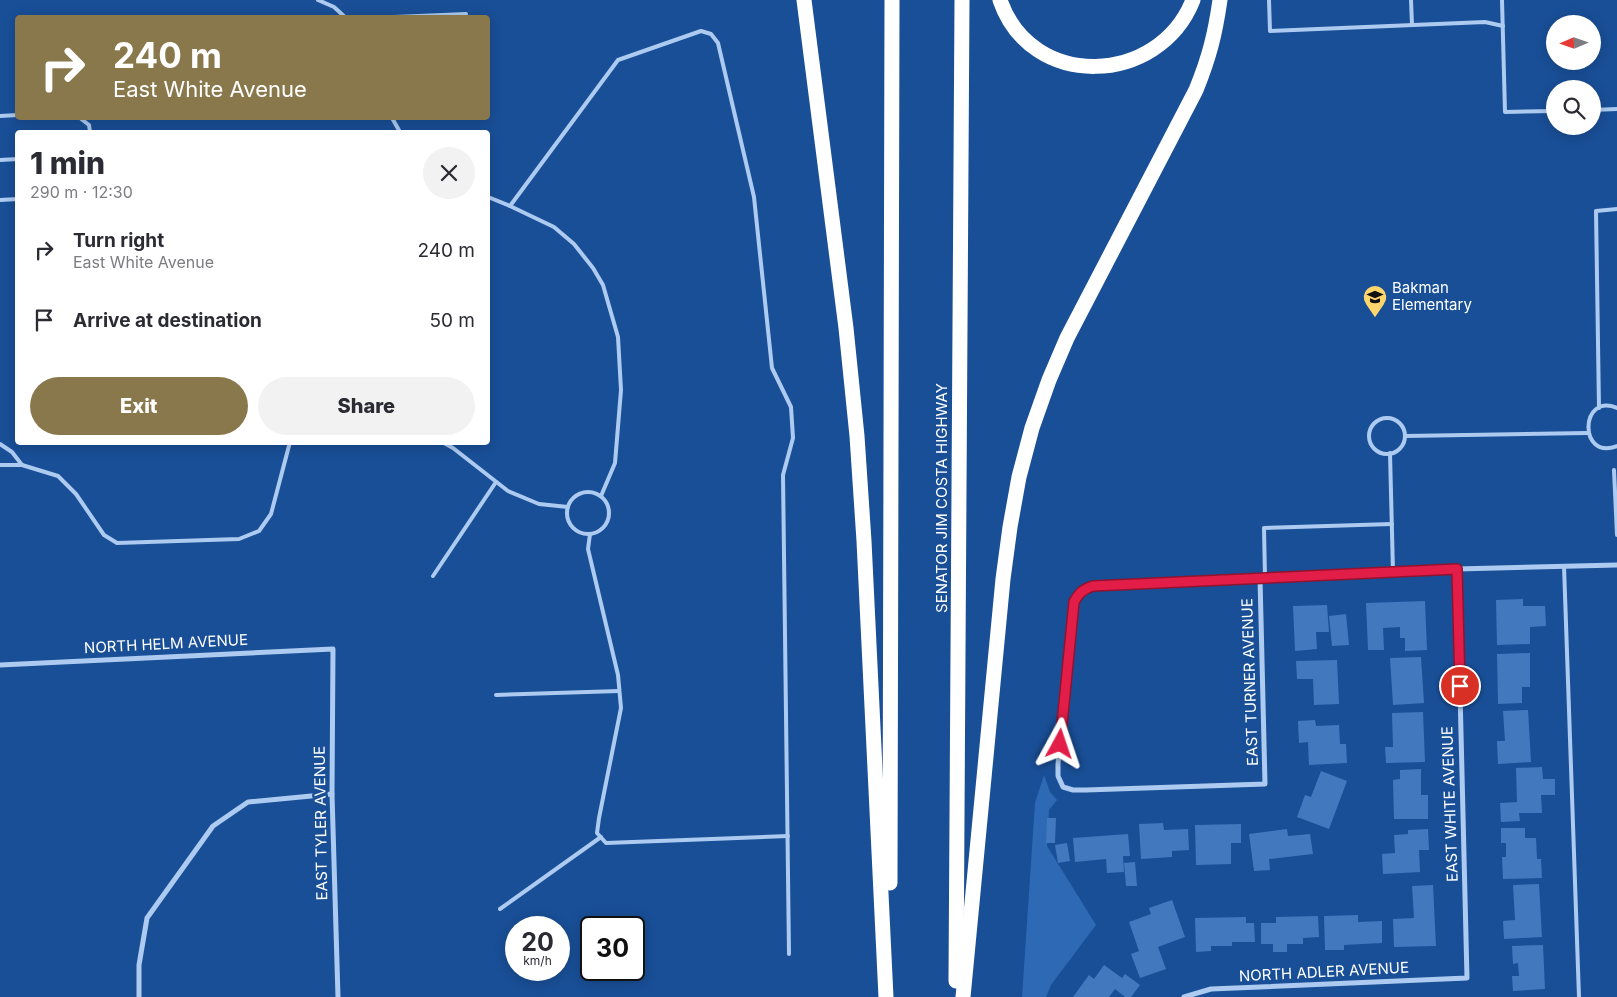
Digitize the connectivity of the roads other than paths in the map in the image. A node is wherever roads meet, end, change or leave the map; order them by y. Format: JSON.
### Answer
{"nodes":[{"id":1,"x":318,"y":0,"type":"edge"},
{"id":2,"x":804,"y":0,"type":"edge"},
{"id":3,"x":892,"y":0,"type":"edge"},
{"id":4,"x":962,"y":0,"type":"edge"},
{"id":5,"x":1000,"y":0,"type":"edge"},
{"id":6,"x":1193,"y":0,"type":"edge"},
{"id":7,"x":1220,"y":0,"type":"edge"},
{"id":8,"x":1269,"y":0,"type":"edge"},
{"id":9,"x":1411,"y":0,"type":"edge"},
{"id":10,"x":1502,"y":0,"type":"edge"},
{"id":11,"x":466,"y":14,"type":"dead end"},
{"id":12,"x":343,"y":15,"type":"edge"},
{"id":13,"x":442,"y":15,"type":"edge"},
{"id":14,"x":1412,"y":25,"type":"junction"},
{"id":15,"x":1503,"y":26,"type":"junction"},
{"id":16,"x":1617,"y":109,"type":"edge"},
{"id":17,"x":1601,"y":110,"type":"edge"},
{"id":18,"x":1546,"y":111,"type":"edge"},
{"id":19,"x":15,"y":115,"type":"edge"},
{"id":20,"x":0,"y":116,"type":"edge"},
{"id":21,"x":83,"y":120,"type":"edge"},
{"id":22,"x":90,"y":130,"type":"edge"},
{"id":23,"x":0,"y":160,"type":"edge"},
{"id":24,"x":15,"y":160,"type":"edge"},
{"id":25,"x":490,"y":197,"type":"edge"},
{"id":26,"x":15,"y":199,"type":"edge"},
{"id":27,"x":0,"y":200,"type":"edge"},
{"id":28,"x":510,"y":206,"type":"junction"},
{"id":29,"x":1617,"y":209,"type":"edge"},
{"id":30,"x":1599,"y":408,"type":"junction"},
{"id":31,"x":1617,"y":408,"type":"edge"},
{"id":32,"x":1588,"y":433,"type":"junction"},
{"id":33,"x":1404,"y":436,"type":"junction"},
{"id":34,"x":0,"y":444,"type":"edge"},
{"id":35,"x":289,"y":445,"type":"edge"},
{"id":36,"x":448,"y":445,"type":"edge"},
{"id":37,"x":1617,"y":446,"type":"edge"},
{"id":38,"x":1390,"y":453,"type":"junction"},
{"id":39,"x":22,"y":464,"type":"junction"},
{"id":40,"x":0,"y":465,"type":"edge"},
{"id":41,"x":1614,"y":470,"type":"dead end"},
{"id":42,"x":496,"y":482,"type":"junction"},
{"id":43,"x":601,"y":496,"type":"junction"},
{"id":44,"x":568,"y":507,"type":"junction"},
{"id":45,"x":1392,"y":524,"type":"junction"},
{"id":46,"x":590,"y":534,"type":"junction"},
{"id":47,"x":1617,"y":535,"type":"edge"},
{"id":48,"x":1617,"y":565,"type":"edge"},
{"id":49,"x":1564,"y":566,"type":"junction"},
{"id":50,"x":1457,"y":569,"type":"junction"},
{"id":51,"x":1393,"y":572,"type":"junction"},
{"id":52,"x":433,"y":576,"type":"dead end"},
{"id":53,"x":1262,"y":578,"type":"junction"},
{"id":54,"x":332,"y":649,"type":"joint"},
{"id":55,"x":0,"y":665,"type":"edge"},
{"id":56,"x":619,"y":691,"type":"junction"},
{"id":57,"x":496,"y":695,"type":"dead end"},
{"id":58,"x":332,"y":794,"type":"junction"},
{"id":59,"x":788,"y":836,"type":"junction"},
{"id":60,"x":601,"y":837,"type":"junction"},
{"id":61,"x":500,"y":909,"type":"dead end"},
{"id":62,"x":789,"y":954,"type":"dead end"},
{"id":63,"x":1467,"y":978,"type":"joint"},
{"id":64,"x":140,"y":997,"type":"edge"},
{"id":65,"x":338,"y":997,"type":"edge"},
{"id":66,"x":886,"y":997,"type":"edge"},
{"id":67,"x":890,"y":997,"type":"edge"},
{"id":68,"x":956,"y":997,"type":"edge"},
{"id":69,"x":963,"y":997,"type":"edge"},
{"id":70,"x":1184,"y":997,"type":"edge"},
{"id":71,"x":1579,"y":997,"type":"edge"}],
"edges":[{"from":1,"to":12,"type":"lane"},
{"from":2,"to":66,"type":"highway"},
{"from":3,"to":67,"type":"highway"},
{"from":4,"to":68,"type":"highway","name":"SENATOR JIM COSTA HIGHWAY"},
{"from":5,"to":6,"type":"highway"},
{"from":7,"to":69,"type":"highway"},
{"from":8,"to":14,"type":"lane"},
{"from":9,"to":14,"type":"lane"},
{"from":10,"to":15,"type":"lane"},
{"from":11,"to":13,"type":"lane"},
{"from":14,"to":15,"type":"lane"},
{"from":15,"to":18,"type":"lane"},
{"from":16,"to":17,"type":"lane"},
{"from":19,"to":20,"type":"lane"},
{"from":21,"to":22,"type":"lane"},
{"from":23,"to":24,"type":"lane"},
{"from":25,"to":28,"type":"lane"},
{"from":26,"to":27,"type":"lane"},
{"from":28,"to":43,"type":"lane"},
{"from":28,"to":59,"type":"lane"},
{"from":29,"to":30,"type":"lane"},
{"from":30,"to":31,"type":"lane"},
{"from":30,"to":32,"type":"lane"},
{"from":32,"to":33,"type":"lane"},
{"from":32,"to":37,"type":"lane"},
{"from":33,"to":38,"type":"lane"},
{"from":33,"to":38,"type":"lane"},
{"from":34,"to":39,"type":"lane"},
{"from":35,"to":39,"type":"lane"},
{"from":36,"to":42,"type":"lane"},
{"from":38,"to":45,"type":"lane"},
{"from":39,"to":40,"type":"lane"},
{"from":41,"to":47,"type":"lane"},
{"from":42,"to":44,"type":"lane"},
{"from":42,"to":52,"type":"lane"},
{"from":43,"to":44,"type":"lane"},
{"from":43,"to":46,"type":"lane"},
{"from":44,"to":46,"type":"lane"},
{"from":45,"to":51,"type":"lane"},
{"from":45,"to":53,"type":"lane"},
{"from":46,"to":56,"type":"lane"},
{"from":48,"to":49,"type":"street"},
{"from":49,"to":50,"type":"street"},
{"from":49,"to":71,"type":"lane"},
{"from":50,"to":51,"type":"street"},
{"from":50,"to":63,"type":"street","name":"EAST WHITE AVENUE"},
{"from":51,"to":53,"type":"street"},
{"from":53,"to":53,"type":"street","name":"EAST TURNER AVENUE"},
{"from":54,"to":55,"type":"street","name":"NORTH HELM AVENUE"},
{"from":54,"to":58,"type":"street","name":"EAST TYLER AVENUE"},
{"from":56,"to":57,"type":"lane"},
{"from":56,"to":60,"type":"lane"},
{"from":58,"to":64,"type":"street"},
{"from":58,"to":65,"type":"street","name":"EAST TYLER AVENUE"},
{"from":59,"to":60,"type":"lane"},
{"from":59,"to":62,"type":"lane"},
{"from":60,"to":61,"type":"lane"},
{"from":63,"to":70,"type":"street","name":"NORTH ADLER AVENUE"}]}
